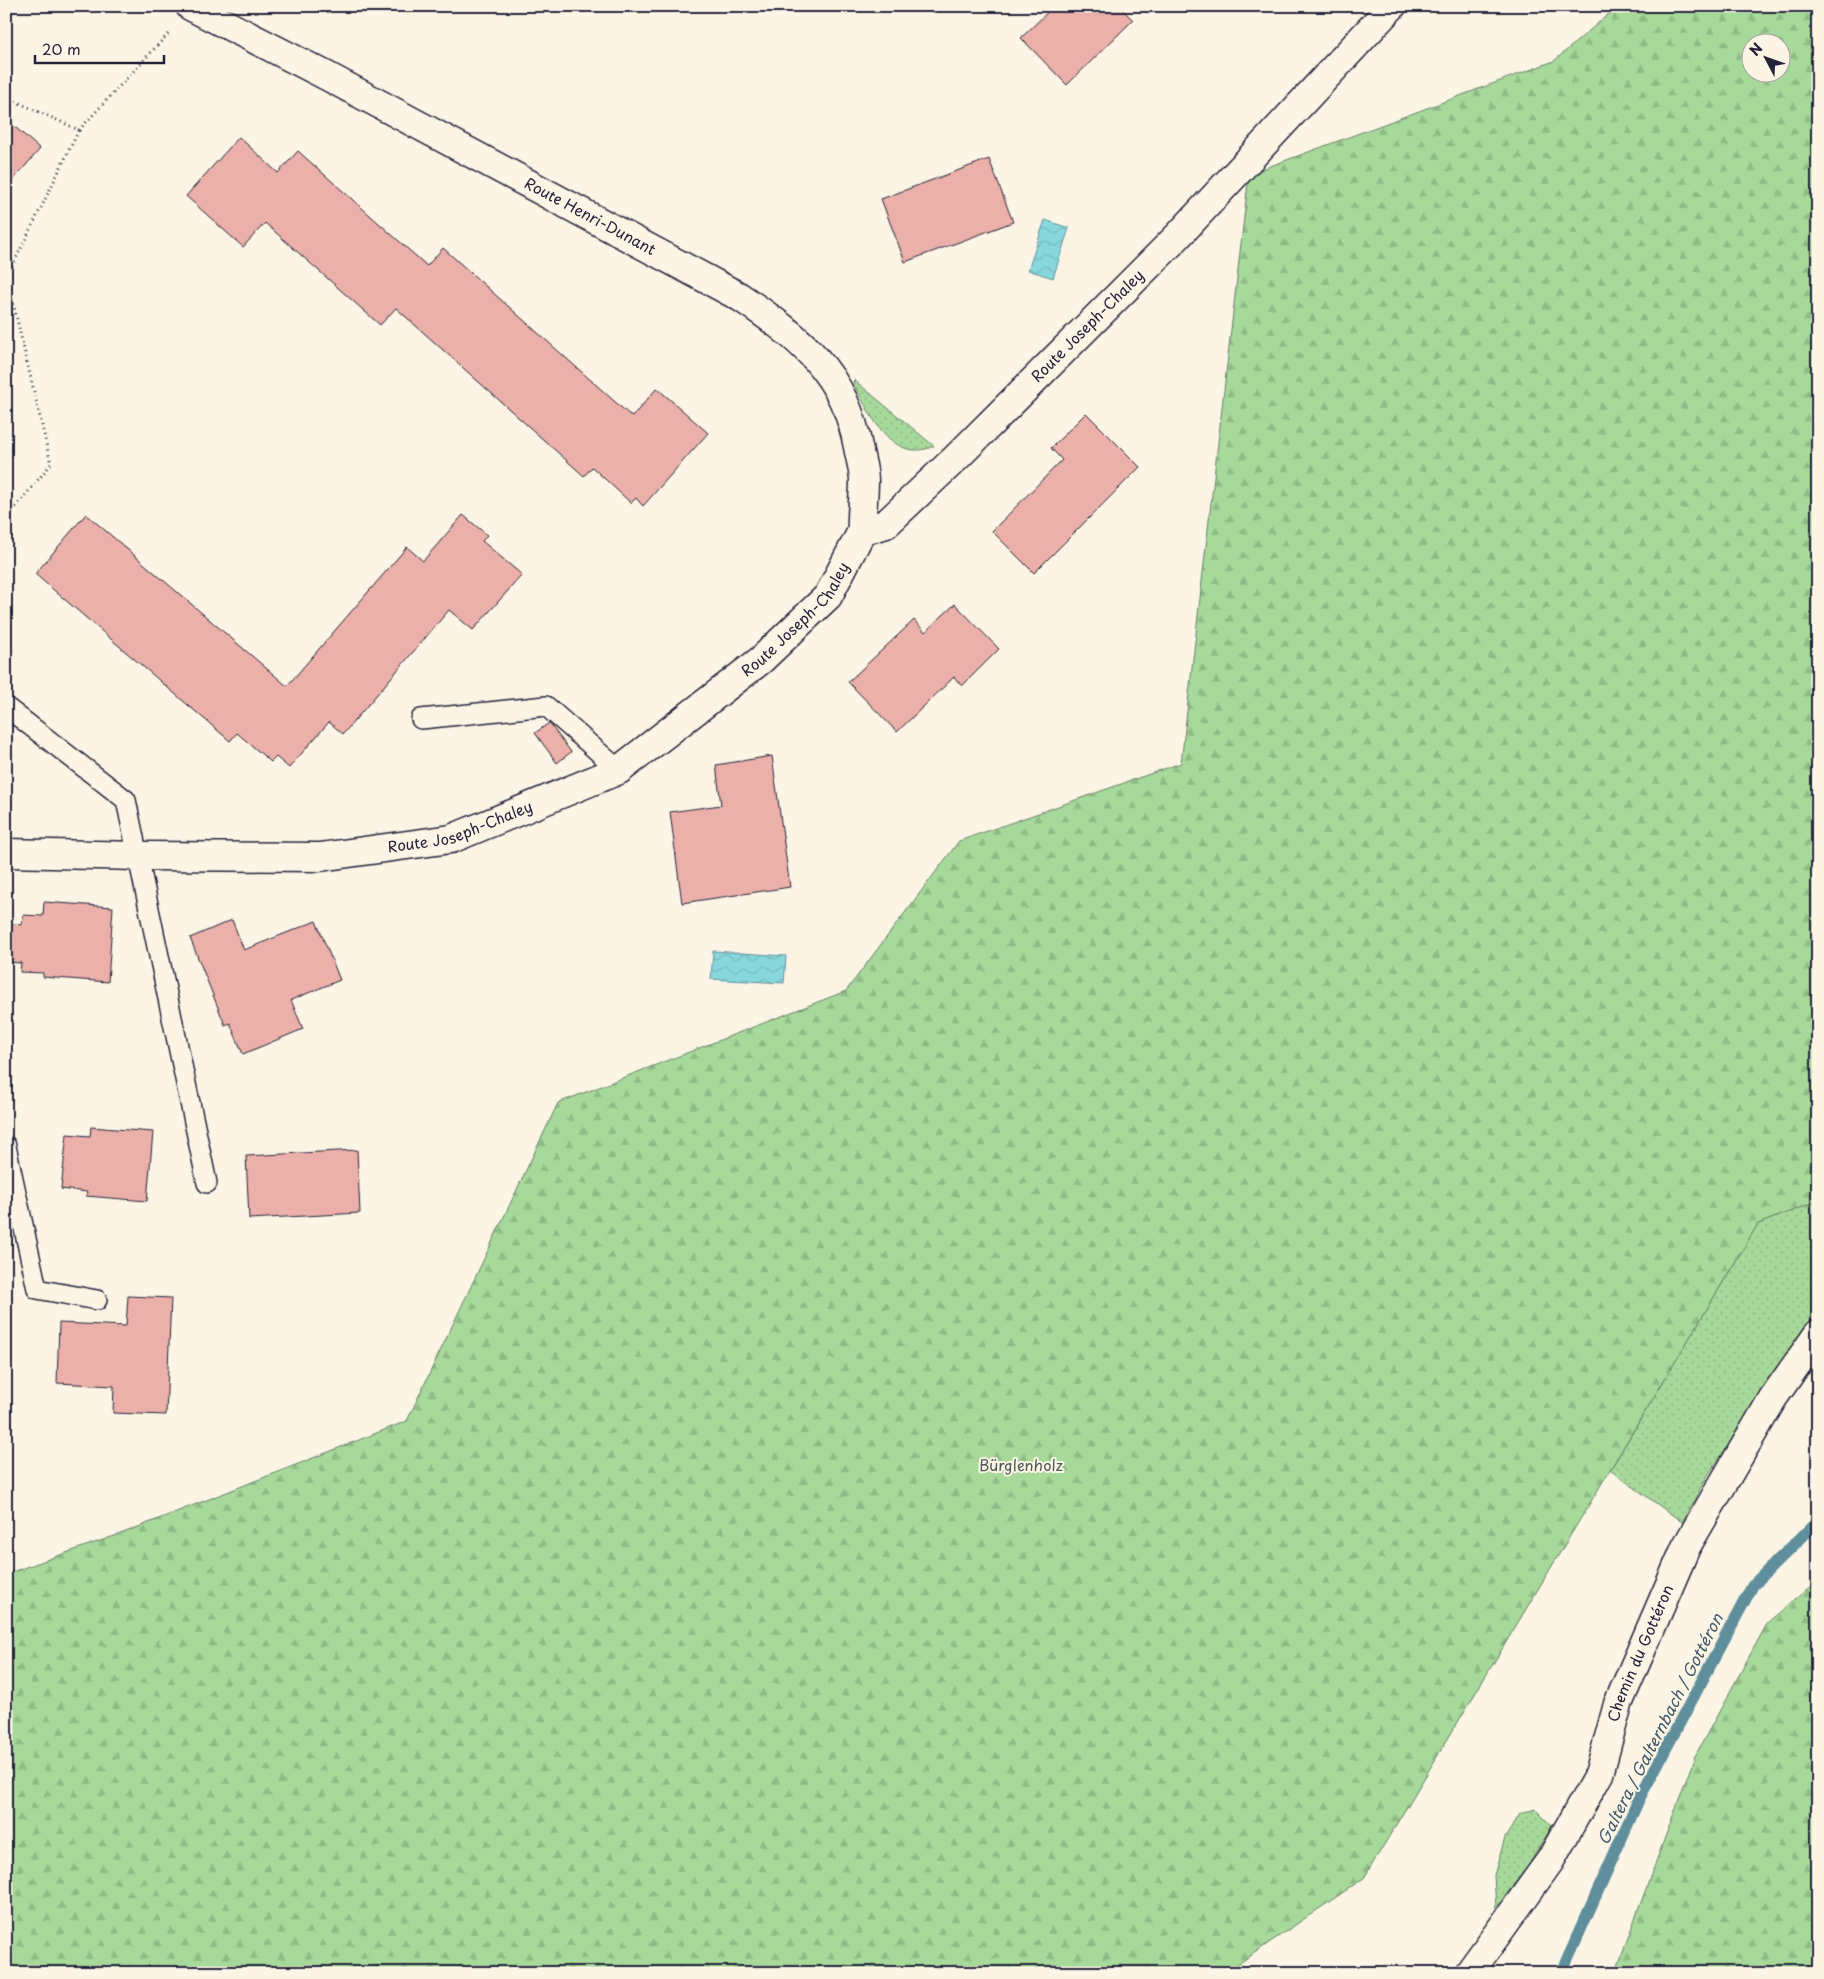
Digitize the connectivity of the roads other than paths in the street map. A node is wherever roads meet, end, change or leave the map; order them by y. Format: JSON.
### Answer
{"nodes":[{"id":1,"x":190,"y":6,"type":"edge"},
{"id":2,"x":1392,"y":6,"type":"edge"},
{"id":3,"x":862,"y":530,"type":"junction"},
{"id":4,"x":6,"y":706,"type":"edge"},
{"id":5,"x":421,"y":719,"type":"dead end"},
{"id":6,"x":619,"y":770,"type":"junction"},
{"id":7,"x":6,"y":853,"type":"edge"},
{"id":8,"x":139,"y":856,"type":"junction"},
{"id":9,"x":6,"y":1146,"type":"edge"},
{"id":10,"x":206,"y":1182,"type":"dead end"},
{"id":11,"x":97,"y":1300,"type":"dead end"},
{"id":12,"x":1818,"y":1334,"type":"edge"},
{"id":13,"x":1469,"y":1973,"type":"edge"}],
"edges":[{"from":1,"to":3,"type":"street","name":"Route Henri-Dunant"},
{"from":2,"to":3,"type":"street","name":"Route Joseph-Chaley"},
{"from":3,"to":6,"type":"street","name":"Route Joseph-Chaley"},
{"from":4,"to":8,"type":"lane"},
{"from":5,"to":6,"type":"lane"},
{"from":6,"to":8,"type":"street","name":"Route Joseph-Chaley"},
{"from":7,"to":8,"type":"street","name":"Route Joseph-Chaley"},
{"from":8,"to":10,"type":"lane"},
{"from":9,"to":11,"type":"lane"},
{"from":12,"to":13,"type":"street","name":"Chemin du Gottéron"}]}
